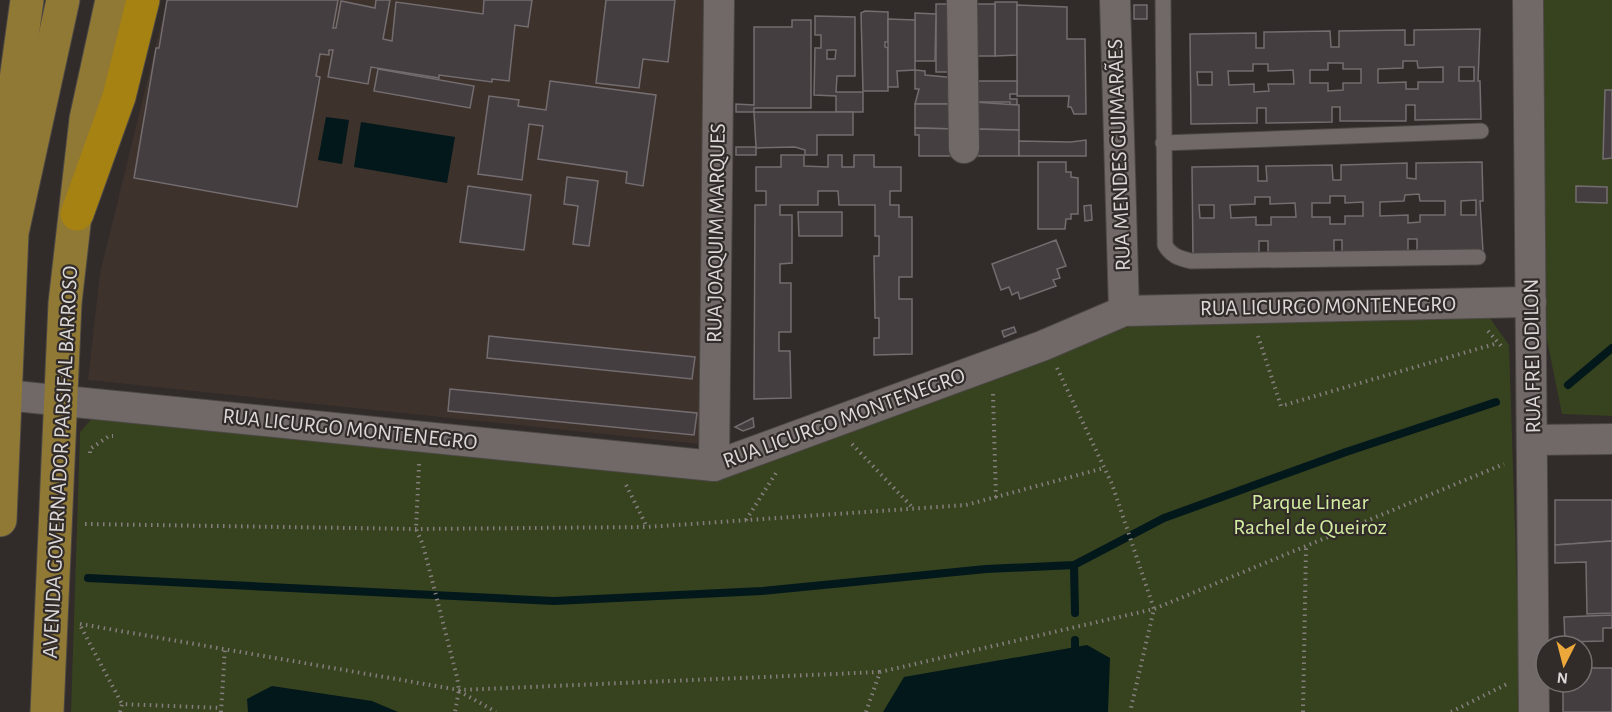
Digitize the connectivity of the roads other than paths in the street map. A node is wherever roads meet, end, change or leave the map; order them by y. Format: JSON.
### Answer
{"nodes":[{"id":1,"x":27,"y":0,"type":"edge"},
{"id":2,"x":63,"y":0,"type":"edge"},
{"id":3,"x":112,"y":0,"type":"edge"},
{"id":4,"x":143,"y":0,"type":"edge"},
{"id":5,"x":719,"y":0,"type":"edge"},
{"id":6,"x":962,"y":0,"type":"edge"},
{"id":7,"x":1115,"y":0,"type":"edge"},
{"id":8,"x":1163,"y":0,"type":"edge"},
{"id":9,"x":1528,"y":0,"type":"edge"},
{"id":10,"x":9,"y":56,"type":"edge"},
{"id":11,"x":1481,"y":131,"type":"dead end"},
{"id":12,"x":1163,"y":143,"type":"junction"},
{"id":13,"x":964,"y":148,"type":"dead end"},
{"id":14,"x":77,"y":214,"type":"junction"},
{"id":15,"x":12,"y":233,"type":"junction"},
{"id":16,"x":1478,"y":257,"type":"dead end"},
{"id":17,"x":1531,"y":302,"type":"junction"},
{"id":18,"x":4,"y":310,"type":"edge"},
{"id":19,"x":1124,"y":311,"type":"junction"},
{"id":20,"x":4,"y":395,"type":"junction"},
{"id":21,"x":59,"y":400,"type":"junction"},
{"id":22,"x":1612,"y":439,"type":"edge"},
{"id":23,"x":1533,"y":440,"type":"junction"},
{"id":24,"x":714,"y":465,"type":"junction"},
{"id":25,"x":0,"y":520,"type":"edge"},
{"id":26,"x":47,"y":712,"type":"edge"},
{"id":27,"x":1534,"y":712,"type":"edge"}],
"edges":[{"from":1,"to":10,"type":"main road"},
{"from":2,"to":15,"type":"main road"},
{"from":3,"to":14,"type":"main road","name":"AVENIDA GOVERNADOR PARSIFAL BARROSO"},
{"from":4,"to":14,"type":"highway"},
{"from":5,"to":24,"type":"street","name":"RUA JOAQUIM MARQUES"},
{"from":6,"to":13,"type":"street"},
{"from":7,"to":19,"type":"street","name":"RUA MENDES GUIMARÃES"},
{"from":8,"to":12,"type":"lane"},
{"from":9,"to":17,"type":"street","name":"RUA FREI ODILON"},
{"from":10,"to":15,"type":"main road"},
{"from":11,"to":12,"type":"lane"},
{"from":12,"to":16,"type":"lane"},
{"from":14,"to":21,"type":"main road","name":"AVENIDA GOVERNADOR PARSIFAL BARROSO"},
{"from":15,"to":18,"type":"main road"},
{"from":17,"to":19,"type":"street","name":"RUA LICURGO MONTENEGRO"},
{"from":17,"to":23,"type":"street","name":"RUA FREI ODILON"},
{"from":18,"to":20,"type":"main road"},
{"from":19,"to":24,"type":"street","name":"RUA LICURGO MONTENEGRO"},
{"from":20,"to":21,"type":"street","name":"RUA LICURGO MONTENEGRO"},
{"from":20,"to":25,"type":"main road"},
{"from":21,"to":24,"type":"street","name":"RUA LICURGO MONTENEGRO"},
{"from":21,"to":26,"type":"main road","name":"AVENIDA GOVERNADOR PARSIFAL BARROSO"},
{"from":22,"to":23,"type":"street"},
{"from":23,"to":27,"type":"street","name":"RUA FREI ODILON"}]}
